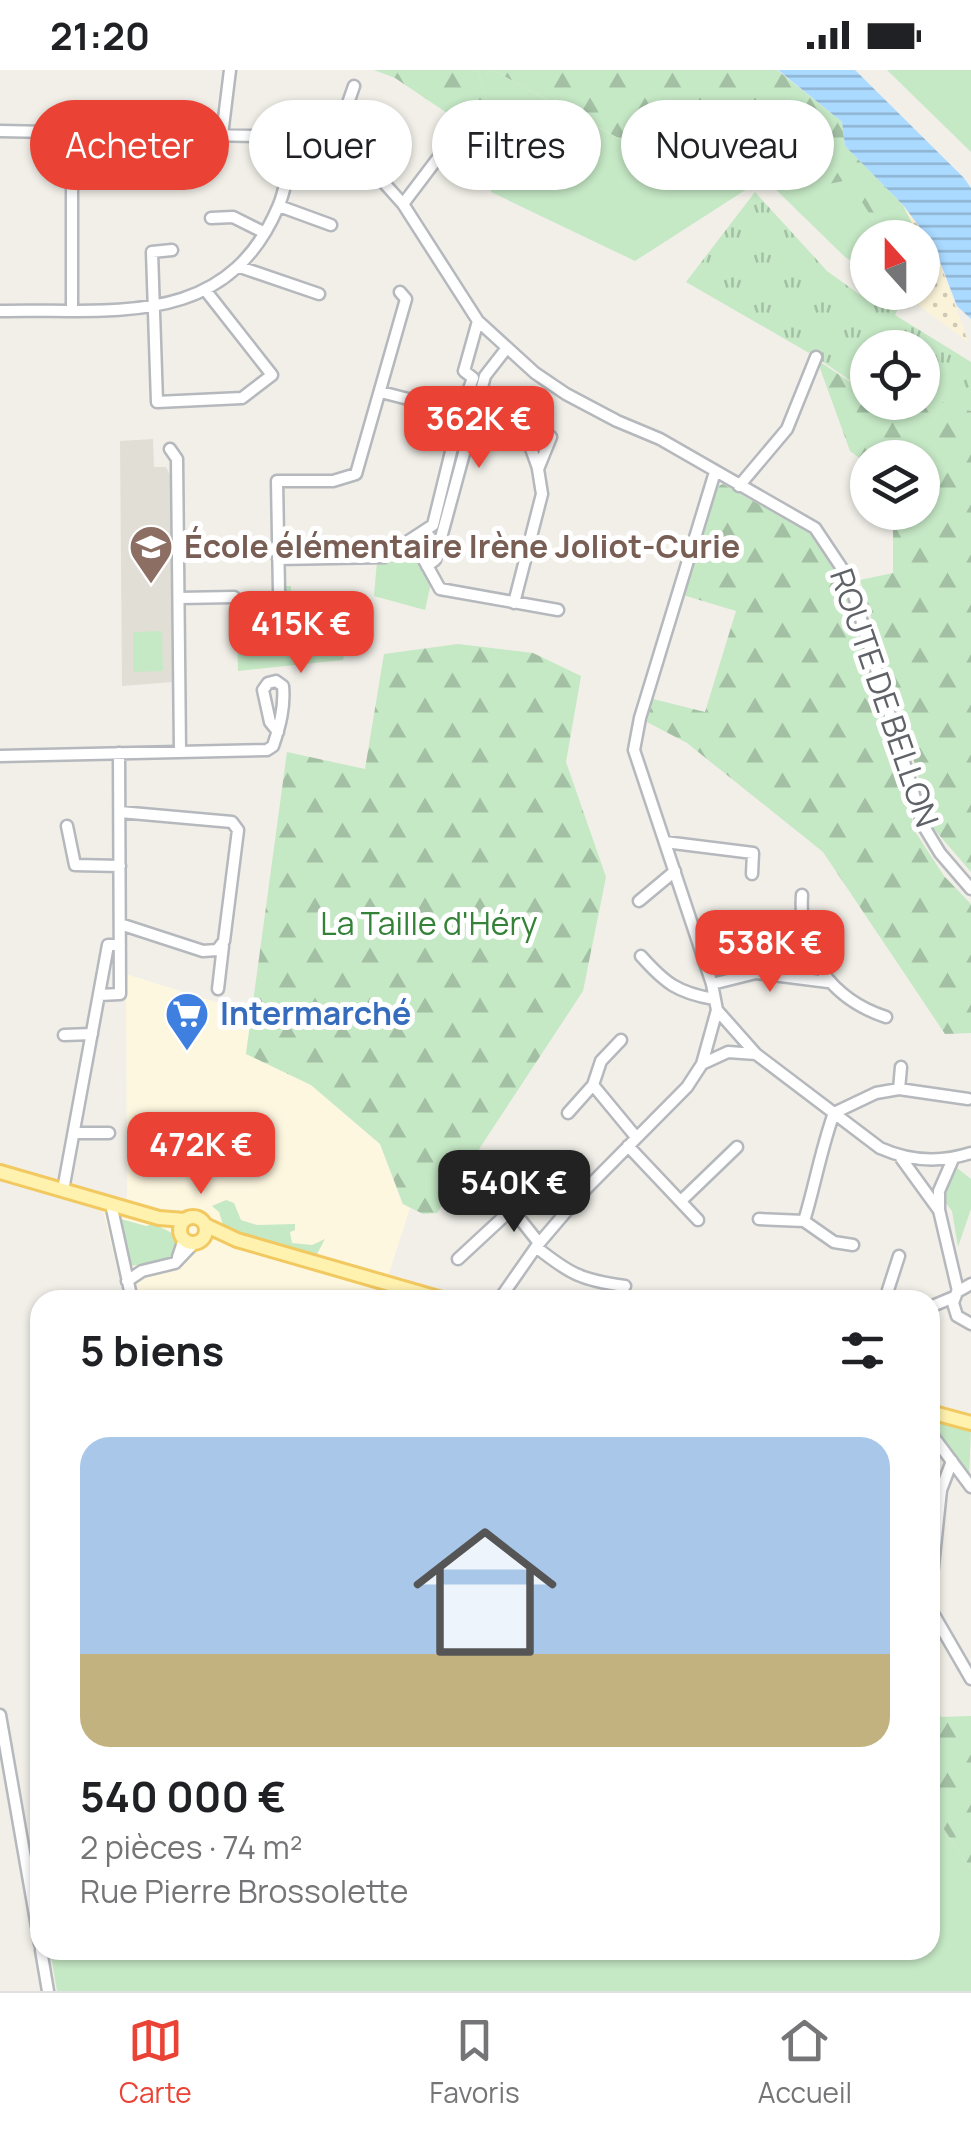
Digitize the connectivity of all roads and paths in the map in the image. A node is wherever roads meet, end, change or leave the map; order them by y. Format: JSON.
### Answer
{"nodes":[{"id":1,"x":230,"y":70,"type":"edge"},
{"id":2,"x":354,"y":86,"type":"dead end"},
{"id":3,"x":226,"y":100,"type":"edge"},
{"id":4,"x":349,"y":100,"type":"edge"},
{"id":5,"x":0,"y":130,"type":"edge"},
{"id":6,"x":30,"y":131,"type":"edge"},
{"id":7,"x":432,"y":166,"type":"edge"},
{"id":8,"x":72,"y":190,"type":"edge"},
{"id":9,"x":282,"y":190,"type":"edge"},
{"id":10,"x":390,"y":190,"type":"edge"},
{"id":11,"x":403,"y":204,"type":"junction"},
{"id":12,"x":279,"y":206,"type":"junction"},
{"id":13,"x":211,"y":218,"type":"dead end"},
{"id":14,"x":331,"y":225,"type":"dead end"},
{"id":15,"x":263,"y":232,"type":"junction"},
{"id":16,"x":172,"y":250,"type":"dead end"},
{"id":17,"x":240,"y":267,"type":"junction"},
{"id":18,"x":206,"y":291,"type":"junction"},
{"id":19,"x":400,"y":292,"type":"dead end"},
{"id":20,"x":319,"y":294,"type":"dead end"},
{"id":21,"x":156,"y":308,"type":"junction"},
{"id":22,"x":72,"y":309,"type":"junction"},
{"id":23,"x":0,"y":311,"type":"edge"},
{"id":24,"x":478,"y":321,"type":"junction"},
{"id":25,"x":506,"y":349,"type":"junction"},
{"id":26,"x":816,"y":357,"type":"dead end"},
{"id":27,"x":479,"y":379,"type":"junction"},
{"id":28,"x":380,"y":392,"type":"junction"},
{"id":29,"x":461,"y":411,"type":"junction"},
{"id":30,"x":474,"y":416,"type":"junction"},
{"id":31,"x":524,"y":429,"type":"junction"},
{"id":32,"x":170,"y":449,"type":"dead end"},
{"id":33,"x":538,"y":469,"type":"junction"},
{"id":34,"x":715,"y":472,"type":"junction"},
{"id":35,"x":739,"y":486,"type":"junction"},
{"id":36,"x":413,"y":540,"type":"junction"},
{"id":37,"x":278,"y":559,"type":"junction"},
{"id":38,"x":427,"y":566,"type":"junction"},
{"id":39,"x":278,"y":591,"type":"dead end"},
{"id":40,"x":234,"y":597,"type":"dead end"},
{"id":41,"x":178,"y":598,"type":"junction"},
{"id":42,"x":514,"y":603,"type":"junction"},
{"id":43,"x":558,"y":610,"type":"dead end"},
{"id":44,"x":278,"y":732,"type":"dead end"},
{"id":45,"x":180,"y":752,"type":"junction"},
{"id":46,"x":119,"y":753,"type":"junction"},
{"id":47,"x":0,"y":756,"type":"edge"},
{"id":48,"x":120,"y":812,"type":"junction"},
{"id":49,"x":67,"y":826,"type":"dead end"},
{"id":50,"x":665,"y":842,"type":"junction"},
{"id":51,"x":120,"y":866,"type":"junction"},
{"id":52,"x":675,"y":871,"type":"junction"},
{"id":53,"x":752,"y":874,"type":"dead end"},
{"id":54,"x":971,"y":889,"type":"edge"},
{"id":55,"x":802,"y":895,"type":"dead end"},
{"id":56,"x":639,"y":901,"type":"dead end"},
{"id":57,"x":120,"y":924,"type":"junction"},
{"id":58,"x":120,"y":945,"type":"junction"},
{"id":59,"x":223,"y":945,"type":"junction"},
{"id":60,"x":641,"y":956,"type":"dead end"},
{"id":61,"x":814,"y":964,"type":"junction"},
{"id":62,"x":810,"y":978,"type":"junction"},
{"id":63,"x":828,"y":982,"type":"junction"},
{"id":64,"x":712,"y":984,"type":"junction"},
{"id":65,"x":218,"y":989,"type":"dead end"},
{"id":66,"x":99,"y":994,"type":"junction"},
{"id":67,"x":716,"y":1005,"type":"junction"},
{"id":68,"x":886,"y":1017,"type":"dead end"},
{"id":69,"x":92,"y":1034,"type":"junction"},
{"id":70,"x":64,"y":1035,"type":"dead end"},
{"id":71,"x":622,"y":1040,"type":"dead end"},
{"id":72,"x":756,"y":1054,"type":"junction"},
{"id":73,"x":702,"y":1064,"type":"junction"},
{"id":74,"x":901,"y":1067,"type":"dead end"},
{"id":75,"x":592,"y":1085,"type":"junction"},
{"id":76,"x":898,"y":1089,"type":"junction"},
{"id":77,"x":968,"y":1099,"type":"dead end"},
{"id":78,"x":568,"y":1113,"type":"dead end"},
{"id":79,"x":834,"y":1113,"type":"junction"},
{"id":80,"x":74,"y":1133,"type":"junction"},
{"id":81,"x":108,"y":1133,"type":"dead end"},
{"id":82,"x":632,"y":1142,"type":"junction"},
{"id":83,"x":737,"y":1147,"type":"dead end"},
{"id":84,"x":971,"y":1152,"type":"edge"},
{"id":85,"x":901,"y":1158,"type":"junction"},
{"id":86,"x":953,"y":1159,"type":"junction"},
{"id":87,"x":0,"y":1172,"type":"edge"},
{"id":88,"x":518,"y":1178,"type":"dead end"},
{"id":89,"x":63,"y":1190,"type":"junction"},
{"id":90,"x":682,"y":1200,"type":"junction"},
{"id":91,"x":111,"y":1204,"type":"junction"},
{"id":92,"x":512,"y":1209,"type":"junction"},
{"id":93,"x":939,"y":1210,"type":"junction"},
{"id":94,"x":759,"y":1219,"type":"dead end"},
{"id":95,"x":698,"y":1220,"type":"dead end"},
{"id":96,"x":804,"y":1221,"type":"junction"},
{"id":97,"x":192,"y":1233,"type":"junction"},
{"id":98,"x":537,"y":1245,"type":"junction"},
{"id":99,"x":854,"y":1245,"type":"dead end"},
{"id":100,"x":898,"y":1256,"type":"dead end"},
{"id":101,"x":458,"y":1259,"type":"dead end"},
{"id":102,"x":127,"y":1280,"type":"junction"},
{"id":103,"x":971,"y":1284,"type":"edge"},
{"id":104,"x":625,"y":1286,"type":"dead end"},
{"id":105,"x":130,"y":1290,"type":"edge"},
{"id":106,"x":410,"y":1290,"type":"edge"},
{"id":107,"x":506,"y":1290,"type":"edge"},
{"id":108,"x":888,"y":1290,"type":"edge"},
{"id":109,"x":956,"y":1294,"type":"junction"},
{"id":110,"x":940,"y":1302,"type":"edge"},
{"id":111,"x":971,"y":1324,"type":"edge"},
{"id":112,"x":940,"y":1414,"type":"edge"},
{"id":113,"x":971,"y":1422,"type":"edge"},
{"id":114,"x":940,"y":1446,"type":"edge"},
{"id":115,"x":952,"y":1462,"type":"junction"},
{"id":116,"x":971,"y":1487,"type":"edge"},
{"id":117,"x":940,"y":1490,"type":"edge"},
{"id":118,"x":940,"y":1625,"type":"edge"},
{"id":119,"x":971,"y":1679,"type":"edge"},
{"id":120,"x":0,"y":1716,"type":"edge"},
{"id":121,"x":30,"y":1889,"type":"edge"},
{"id":122,"x":42,"y":1960,"type":"edge"},
{"id":123,"x":48,"y":1991,"type":"edge"}],
"edges":[{"from":1,"to":3,"type":"street"},
{"from":2,"to":4,"type":"street"},
{"from":5,"to":6,"type":"street","name":"ROUTE DE BELLON"},
{"from":7,"to":11,"type":"street"},
{"from":8,"to":22,"type":"street"},
{"from":9,"to":12,"type":"street"},
{"from":10,"to":11,"type":"street","name":"ROUTE DE BELLON"},
{"from":11,"to":24,"type":"street","name":"ROUTE DE BELLON"},
{"from":12,"to":14,"type":"street"},
{"from":12,"to":15,"type":"street"},
{"from":13,"to":15,"type":"street"},
{"from":15,"to":17,"type":"street"},
{"from":16,"to":21,"type":"street"},
{"from":17,"to":18,"type":"street"},
{"from":17,"to":20,"type":"street"},
{"from":18,"to":21,"type":"street"},
{"from":18,"to":21,"type":"street"},
{"from":19,"to":28,"type":"street"},
{"from":21,"to":22,"type":"street"},
{"from":22,"to":23,"type":"street"},
{"from":24,"to":25,"type":"street","name":"ROUTE DE BELLON"},
{"from":24,"to":27,"type":"street"},
{"from":25,"to":27,"type":"street"},
{"from":25,"to":34,"type":"street","name":"ROUTE DE BELLON"},
{"from":26,"to":35,"type":"street"},
{"from":27,"to":29,"type":"street"},
{"from":27,"to":30,"type":"street"},
{"from":28,"to":29,"type":"street"},
{"from":28,"to":37,"type":"street"},
{"from":29,"to":30,"type":"street"},
{"from":29,"to":36,"type":"street"},
{"from":30,"to":31,"type":"street"},
{"from":30,"to":38,"type":"street"},
{"from":31,"to":33,"type":"street"},
{"from":31,"to":33,"type":"street"},
{"from":32,"to":41,"type":"street"},
{"from":33,"to":42,"type":"street"},
{"from":34,"to":35,"type":"street","name":"ROUTE DE BELLON"},
{"from":34,"to":50,"type":"street"},
{"from":35,"to":54,"type":"street","name":"ROUTE DE BELLON"},
{"from":36,"to":37,"type":"street"},
{"from":36,"to":38,"type":"street"},
{"from":37,"to":39,"type":"street"},
{"from":38,"to":42,"type":"street"},
{"from":40,"to":41,"type":"street"},
{"from":41,"to":45,"type":"street"},
{"from":42,"to":43,"type":"street"},
{"from":44,"to":45,"type":"street"},
{"from":45,"to":46,"type":"street"},
{"from":46,"to":47,"type":"street"},
{"from":46,"to":48,"type":"street"},
{"from":48,"to":51,"type":"street"},
{"from":48,"to":59,"type":"street"},
{"from":49,"to":51,"type":"street"},
{"from":50,"to":52,"type":"street"},
{"from":50,"to":53,"type":"street"},
{"from":51,"to":57,"type":"street"},
{"from":52,"to":56,"type":"street"},
{"from":52,"to":64,"type":"street"},
{"from":55,"to":61,"type":"street"},
{"from":57,"to":58,"type":"street"},
{"from":57,"to":59,"type":"street"},
{"from":58,"to":66,"type":"street"},
{"from":58,"to":66,"type":"street"},
{"from":59,"to":65,"type":"street"},
{"from":60,"to":67,"type":"street"},
{"from":61,"to":62,"type":"street"},
{"from":61,"to":63,"type":"street"},
{"from":62,"to":63,"type":"street"},
{"from":62,"to":64,"type":"street"},
{"from":63,"to":68,"type":"street"},
{"from":64,"to":67,"type":"street"},
{"from":66,"to":69,"type":"street"},
{"from":67,"to":72,"type":"street"},
{"from":67,"to":73,"type":"street"},
{"from":69,"to":70,"type":"street"},
{"from":69,"to":80,"type":"street"},
{"from":71,"to":75,"type":"street"},
{"from":72,"to":73,"type":"street"},
{"from":72,"to":79,"type":"street"},
{"from":73,"to":82,"type":"street"},
{"from":74,"to":76,"type":"street"},
{"from":75,"to":78,"type":"street"},
{"from":75,"to":82,"type":"street"},
{"from":76,"to":77,"type":"street"},
{"from":76,"to":79,"type":"street"},
{"from":79,"to":85,"type":"street"},
{"from":79,"to":96,"type":"street"},
{"from":80,"to":81,"type":"street"},
{"from":80,"to":89,"type":"street"},
{"from":82,"to":90,"type":"street"},
{"from":82,"to":98,"type":"street"},
{"from":83,"to":90,"type":"street"},
{"from":84,"to":86,"type":"street"},
{"from":85,"to":86,"type":"street"},
{"from":85,"to":93,"type":"street"},
{"from":86,"to":93,"type":"street"},
{"from":87,"to":89,"type":"main road"},
{"from":88,"to":92,"type":"street"},
{"from":89,"to":91,"type":"main road"},
{"from":90,"to":95,"type":"street"},
{"from":91,"to":97,"type":"main road"},
{"from":91,"to":102,"type":"street"},
{"from":92,"to":98,"type":"street"},
{"from":92,"to":101,"type":"street"},
{"from":93,"to":109,"type":"street"},
{"from":94,"to":96,"type":"street"},
{"from":96,"to":99,"type":"street"},
{"from":97,"to":102,"type":"street"},
{"from":97,"to":106,"type":"main road"},
{"from":98,"to":104,"type":"street"},
{"from":98,"to":107,"type":"street"},
{"from":100,"to":108,"type":"street"},
{"from":102,"to":105,"type":"street"},
{"from":103,"to":109,"type":"street"},
{"from":109,"to":110,"type":"street"},
{"from":109,"to":111,"type":"street"},
{"from":112,"to":113,"type":"main road"},
{"from":114,"to":115,"type":"street"},
{"from":115,"to":116,"type":"street"},
{"from":115,"to":117,"type":"street"},
{"from":118,"to":119,"type":"street"},
{"from":120,"to":121,"type":"street"},
{"from":122,"to":123,"type":"street"}]}
